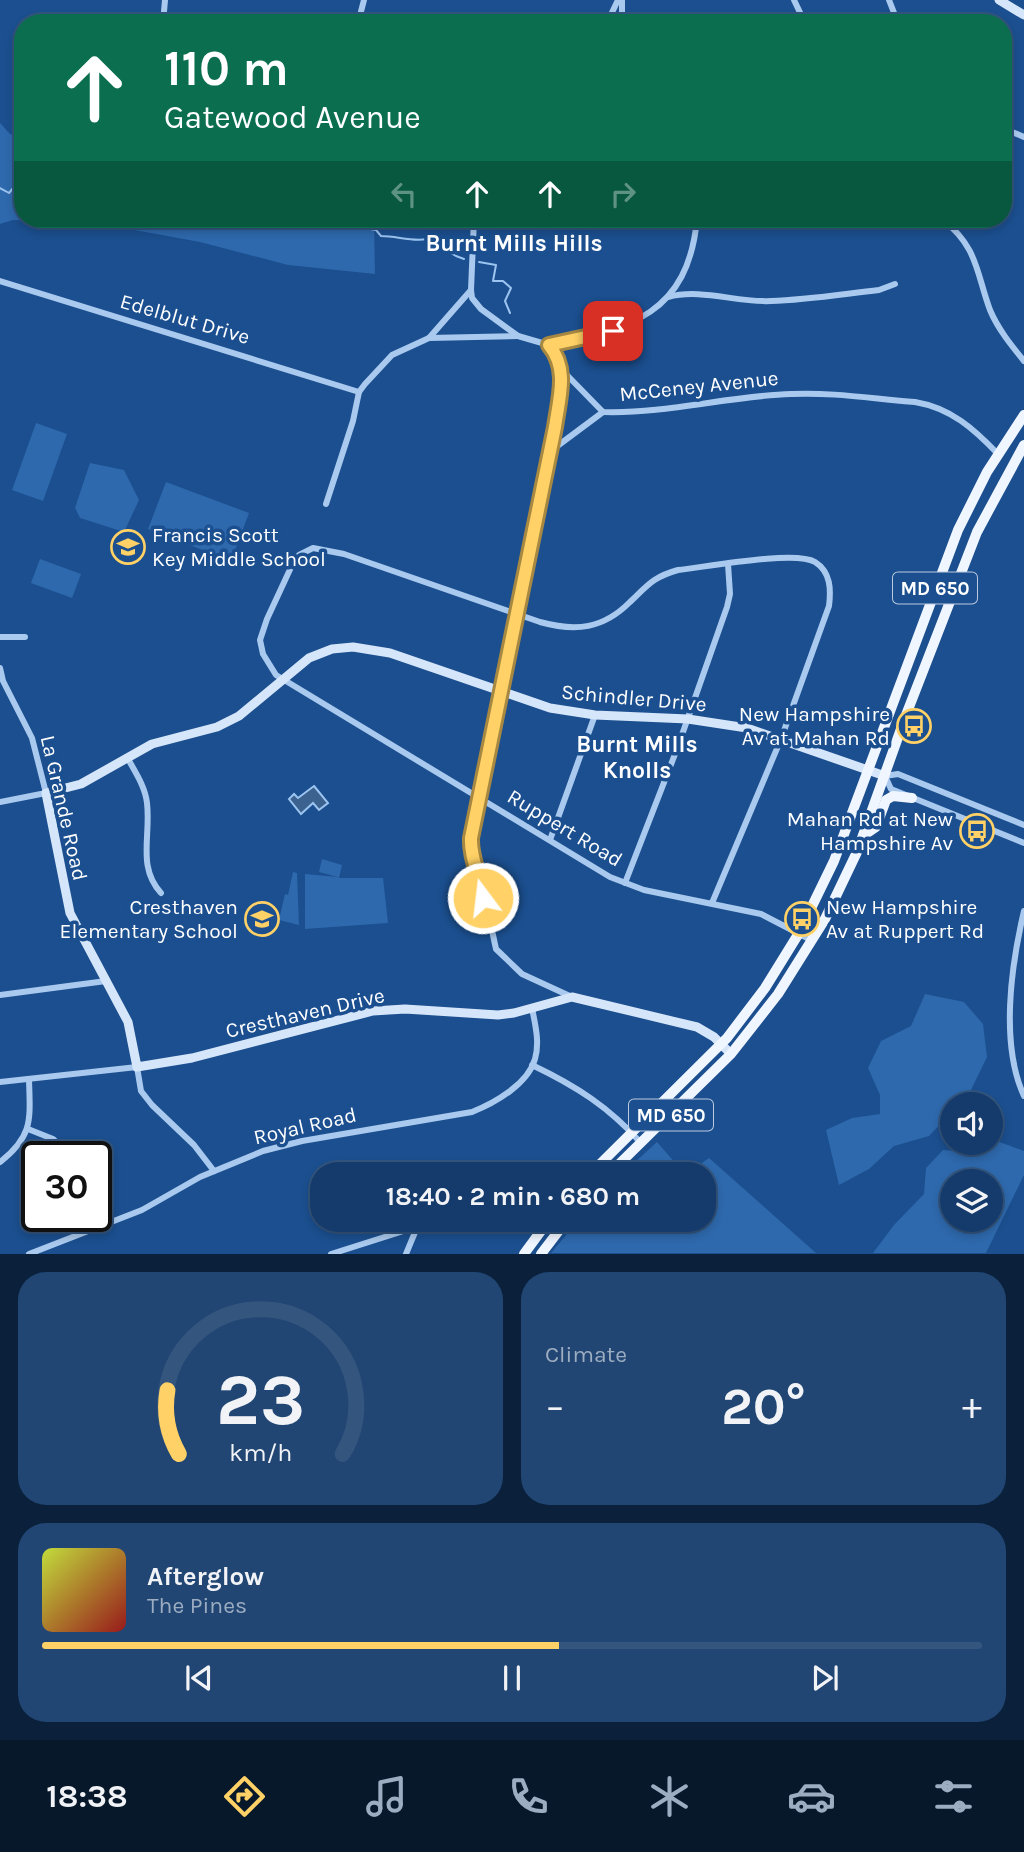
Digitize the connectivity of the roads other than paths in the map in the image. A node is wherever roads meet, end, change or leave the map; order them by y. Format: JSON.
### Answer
{"nodes":[{"id":1,"x":999,"y":0,"type":"edge"},
{"id":2,"x":1024,"y":15,"type":"edge"},
{"id":3,"x":474,"y":228,"type":"edge"},
{"id":4,"x":696,"y":228,"type":"edge"},
{"id":5,"x":952,"y":228,"type":"edge"},
{"id":6,"x":0,"y":281,"type":"edge"},
{"id":7,"x":895,"y":284,"type":"dead end"},
{"id":8,"x":471,"y":290,"type":"junction"},
{"id":9,"x":668,"y":297,"type":"junction"},
{"id":10,"x":518,"y":336,"type":"junction"},
{"id":11,"x":429,"y":338,"type":"junction"},
{"id":12,"x":549,"y":345,"type":"junction"},
{"id":13,"x":1024,"y":361,"type":"edge"},
{"id":14,"x":562,"y":370,"type":"junction"},
{"id":15,"x":359,"y":392,"type":"junction"},
{"id":16,"x":603,"y":412,"type":"junction"},
{"id":17,"x":1024,"y":415,"type":"edge"},
{"id":18,"x":1024,"y":445,"type":"edge"},
{"id":19,"x":551,"y":451,"type":"junction"},
{"id":20,"x":998,"y":454,"type":"junction"},
{"id":21,"x":326,"y":504,"type":"dead end"},
{"id":22,"x":728,"y":564,"type":"junction"},
{"id":23,"x":516,"y":613,"type":"junction"},
{"id":24,"x":0,"y":636,"type":"edge"},
{"id":25,"x":25,"y":637,"type":"dead end"},
{"id":26,"x":0,"y":668,"type":"edge"},
{"id":27,"x":284,"y":679,"type":"junction"},
{"id":28,"x":500,"y":691,"type":"junction"},
{"id":29,"x":595,"y":715,"type":"junction"},
{"id":30,"x":688,"y":719,"type":"junction"},
{"id":31,"x":781,"y":739,"type":"junction"},
{"id":32,"x":127,"y":757,"type":"junction"},
{"id":33,"x":867,"y":771,"type":"junction"},
{"id":34,"x":886,"y":776,"type":"junction"},
{"id":35,"x":922,"y":784,"type":"junction"},
{"id":36,"x":46,"y":793,"type":"junction"},
{"id":37,"x":478,"y":796,"type":"junction"},
{"id":38,"x":914,"y":798,"type":"junction"},
{"id":39,"x":0,"y":802,"type":"edge"},
{"id":40,"x":1024,"y":825,"type":"edge"},
{"id":41,"x":863,"y":836,"type":"junction"},
{"id":42,"x":550,"y":840,"type":"junction"},
{"id":43,"x":1024,"y":844,"type":"edge"},
{"id":44,"x":625,"y":883,"type":"junction"},
{"id":45,"x":161,"y":893,"type":"dead end"},
{"id":46,"x":712,"y":903,"type":"junction"},
{"id":47,"x":1024,"y":911,"type":"edge"},
{"id":48,"x":799,"y":933,"type":"junction"},
{"id":49,"x":811,"y":940,"type":"junction"},
{"id":50,"x":106,"y":981,"type":"junction"},
{"id":51,"x":0,"y":995,"type":"edge"},
{"id":52,"x":572,"y":997,"type":"junction"},
{"id":53,"x":531,"y":1008,"type":"junction"},
{"id":54,"x":722,"y":1044,"type":"junction"},
{"id":55,"x":731,"y":1054,"type":"junction"},
{"id":56,"x":532,"y":1065,"type":"junction"},
{"id":57,"x":137,"y":1067,"type":"junction"},
{"id":58,"x":29,"y":1079,"type":"junction"},
{"id":59,"x":0,"y":1082,"type":"edge"},
{"id":60,"x":1024,"y":1096,"type":"edge"},
{"id":61,"x":28,"y":1129,"type":"junction"},
{"id":62,"x":632,"y":1133,"type":"junction"},
{"id":63,"x":55,"y":1141,"type":"edge"},
{"id":64,"x":641,"y":1143,"type":"junction"},
{"id":65,"x":0,"y":1162,"type":"edge"},
{"id":66,"x":602,"y":1162,"type":"edge"},
{"id":67,"x":621,"y":1162,"type":"edge"},
{"id":68,"x":214,"y":1171,"type":"junction"},
{"id":69,"x":397,"y":1232,"type":"edge"},
{"id":70,"x":415,"y":1232,"type":"edge"},
{"id":71,"x":540,"y":1232,"type":"edge"},
{"id":72,"x":558,"y":1232,"type":"edge"},
{"id":73,"x":29,"y":1254,"type":"edge"},
{"id":74,"x":331,"y":1254,"type":"edge"},
{"id":75,"x":406,"y":1254,"type":"edge"},
{"id":76,"x":524,"y":1254,"type":"edge"},
{"id":77,"x":541,"y":1254,"type":"edge"}],
"edges":[{"from":1,"to":2,"type":"street"},
{"from":3,"to":8,"type":"street"},
{"from":4,"to":9,"type":"street"},
{"from":5,"to":13,"type":"street"},
{"from":6,"to":15,"type":"street","name":"Edelblut Drive"},
{"from":7,"to":9,"type":"street"},
{"from":8,"to":10,"type":"street"},
{"from":8,"to":11,"type":"street"},
{"from":9,"to":12,"type":"street"},
{"from":10,"to":11,"type":"street"},
{"from":10,"to":12,"type":"street"},
{"from":11,"to":15,"type":"street"},
{"from":12,"to":14,"type":"street","name":"McCeney Avenue"},
{"from":14,"to":16,"type":"street","name":"McCeney Avenue"},
{"from":14,"to":19,"type":"street"},
{"from":15,"to":21,"type":"street"},
{"from":16,"to":19,"type":"street"},
{"from":16,"to":20,"type":"street","name":"McCeney Avenue"},
{"from":17,"to":20,"type":"main road","number":"MD 650"},
{"from":18,"to":34,"type":"main road","number":"MD 650"},
{"from":19,"to":23,"type":"street"},
{"from":20,"to":33,"type":"main road","number":"MD 650"},
{"from":22,"to":23,"type":"street"},
{"from":22,"to":30,"type":"street"},
{"from":22,"to":31,"type":"street"},
{"from":23,"to":27,"type":"street","name":"Ruppert Road"},
{"from":23,"to":28,"type":"street"},
{"from":24,"to":25,"type":"street"},
{"from":26,"to":36,"type":"street","name":"La Grande Road"},
{"from":27,"to":28,"type":"street","name":"Schindler Drive"},
{"from":27,"to":32,"type":"street","name":"Schindler Drive"},
{"from":27,"to":37,"type":"street","name":"Ruppert Road"},
{"from":28,"to":29,"type":"street","name":"Schindler Drive"},
{"from":28,"to":37,"type":"street"},
{"from":29,"to":30,"type":"street","name":"Schindler Drive"},
{"from":29,"to":42,"type":"street"},
{"from":30,"to":31,"type":"street","name":"Schindler Drive"},
{"from":30,"to":44,"type":"street"},
{"from":31,"to":33,"type":"street","name":"Schindler Drive"},
{"from":31,"to":46,"type":"street"},
{"from":32,"to":36,"type":"street","name":"Schindler Drive"},
{"from":32,"to":45,"type":"street"},
{"from":33,"to":34,"type":"street","name":"Schindler Drive"},
{"from":33,"to":48,"type":"main road","number":"MD 650"},
{"from":34,"to":35,"type":"street"},
{"from":34,"to":38,"type":"street"},
{"from":34,"to":41,"type":"main road","number":"MD 650"},
{"from":35,"to":38,"type":"street"},
{"from":35,"to":40,"type":"street"},
{"from":36,"to":39,"type":"street","name":"Schindler Drive"},
{"from":36,"to":50,"type":"street","name":"La Grande Road"},
{"from":37,"to":42,"type":"street","name":"Ruppert Road"},
{"from":37,"to":52,"type":"street"},
{"from":38,"to":41,"type":"main road"},
{"from":38,"to":43,"type":"street"},
{"from":41,"to":49,"type":"main road","number":"MD 650"},
{"from":42,"to":44,"type":"street","name":"Ruppert Road"},
{"from":44,"to":46,"type":"street","name":"Ruppert Road"},
{"from":46,"to":48,"type":"street","name":"Ruppert Road"},
{"from":47,"to":60,"type":"street"},
{"from":48,"to":49,"type":"street","name":"Ruppert Road"},
{"from":48,"to":54,"type":"main road","number":"MD 650"},
{"from":49,"to":55,"type":"main road","number":"MD 650"},
{"from":50,"to":51,"type":"street"},
{"from":50,"to":57,"type":"street","name":"La Grande Road"},
{"from":52,"to":53,"type":"street","name":"Cresthaven Drive"},
{"from":52,"to":54,"type":"street","name":"Cresthaven Drive"},
{"from":53,"to":56,"type":"street"},
{"from":53,"to":57,"type":"street","name":"Cresthaven Drive"},
{"from":54,"to":55,"type":"street","name":"Cresthaven Drive"},
{"from":54,"to":62,"type":"main road","number":"MD 650"},
{"from":55,"to":64,"type":"main road","number":"MD 650"},
{"from":56,"to":62,"type":"street"},
{"from":56,"to":68,"type":"street","name":"Royal Road"},
{"from":57,"to":58,"type":"street","name":"Cresthaven Drive"},
{"from":57,"to":68,"type":"street","name":"La Grande Road"},
{"from":58,"to":59,"type":"street","name":"Cresthaven Drive"},
{"from":58,"to":61,"type":"street"},
{"from":61,"to":63,"type":"street"},
{"from":61,"to":65,"type":"street"},
{"from":62,"to":64,"type":"street"},
{"from":62,"to":66,"type":"main road","number":"MD 650"},
{"from":64,"to":67,"type":"main road","number":"MD 650"},
{"from":68,"to":73,"type":"street","name":"Royal Road"},
{"from":69,"to":74,"type":"street"},
{"from":70,"to":75,"type":"street"},
{"from":71,"to":76,"type":"main road"},
{"from":72,"to":77,"type":"main road"}]}
